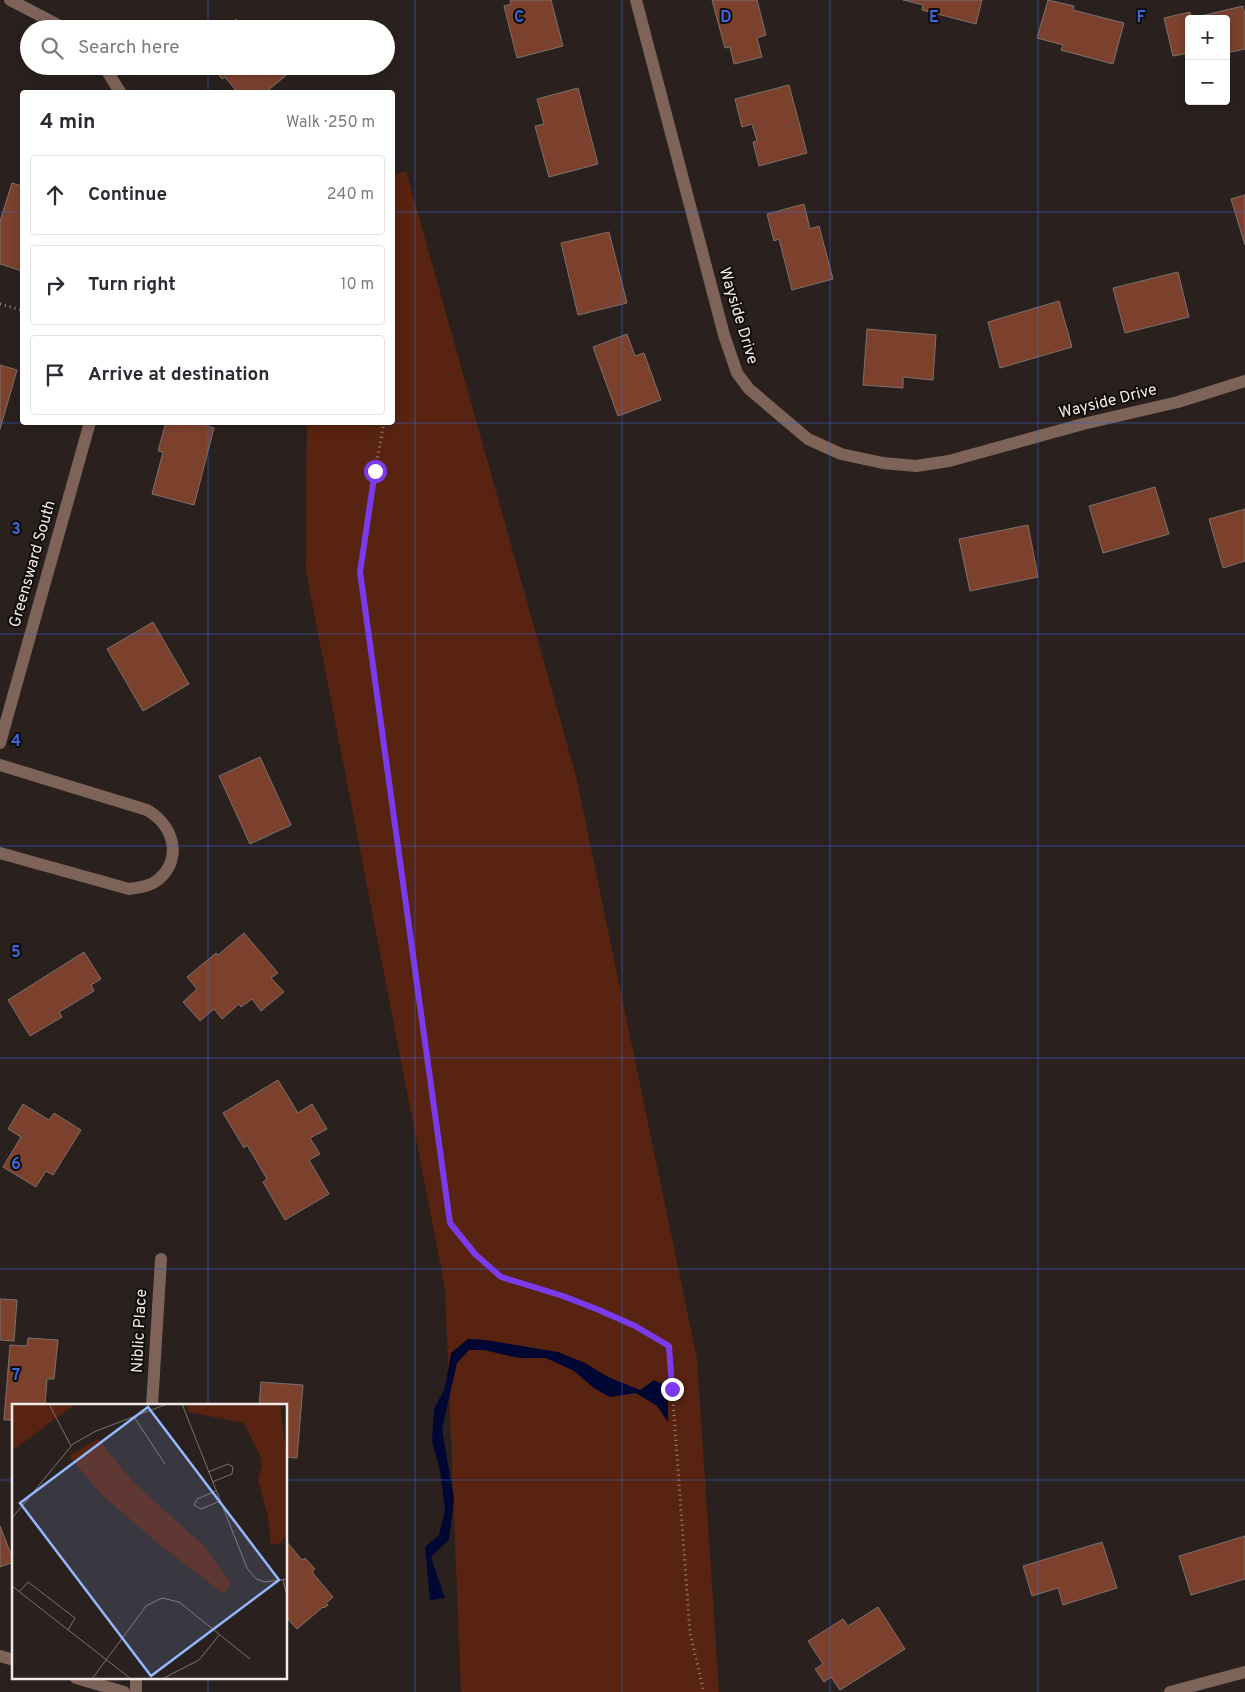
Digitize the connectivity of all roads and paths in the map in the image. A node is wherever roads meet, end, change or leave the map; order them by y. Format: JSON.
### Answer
{"nodes":[{"id":1,"x":10,"y":0,"type":"edge"},
{"id":2,"x":636,"y":0,"type":"edge"},
{"id":3,"x":49,"y":20,"type":"edge"},
{"id":4,"x":111,"y":75,"type":"edge"},
{"id":5,"x":119,"y":90,"type":"edge"},
{"id":6,"x":0,"y":304,"type":"edge"},
{"id":7,"x":20,"y":309,"type":"edge"},
{"id":8,"x":1245,"y":381,"type":"edge"},
{"id":9,"x":89,"y":425,"type":"edge"},
{"id":10,"x":383,"y":425,"type":"edge"},
{"id":11,"x":0,"y":743,"type":"edge"},
{"id":12,"x":0,"y":765,"type":"edge"},
{"id":13,"x":0,"y":853,"type":"edge"},
{"id":14,"x":161,"y":1258,"type":"dead end"},
{"id":15,"x":152,"y":1404,"type":"edge"},
{"id":16,"x":1245,"y":1672,"type":"edge"},
{"id":17,"x":83,"y":1680,"type":"edge"},
{"id":18,"x":124,"y":1692,"type":"edge"},
{"id":19,"x":704,"y":1692,"type":"edge"},
{"id":20,"x":1170,"y":1692,"type":"edge"}],
"edges":[{"from":1,"to":3,"type":"street"},
{"from":2,"to":8,"type":"street","name":"Wayside Drive"},
{"from":4,"to":5,"type":"street"},
{"from":6,"to":7,"type":"path"},
{"from":9,"to":11,"type":"street","name":"Greensward South"},
{"from":10,"to":19,"type":"path"},
{"from":12,"to":13,"type":"street"},
{"from":14,"to":15,"type":"street","name":"Niblic Place"},
{"from":16,"to":20,"type":"street"},
{"from":17,"to":18,"type":"street"}]}
